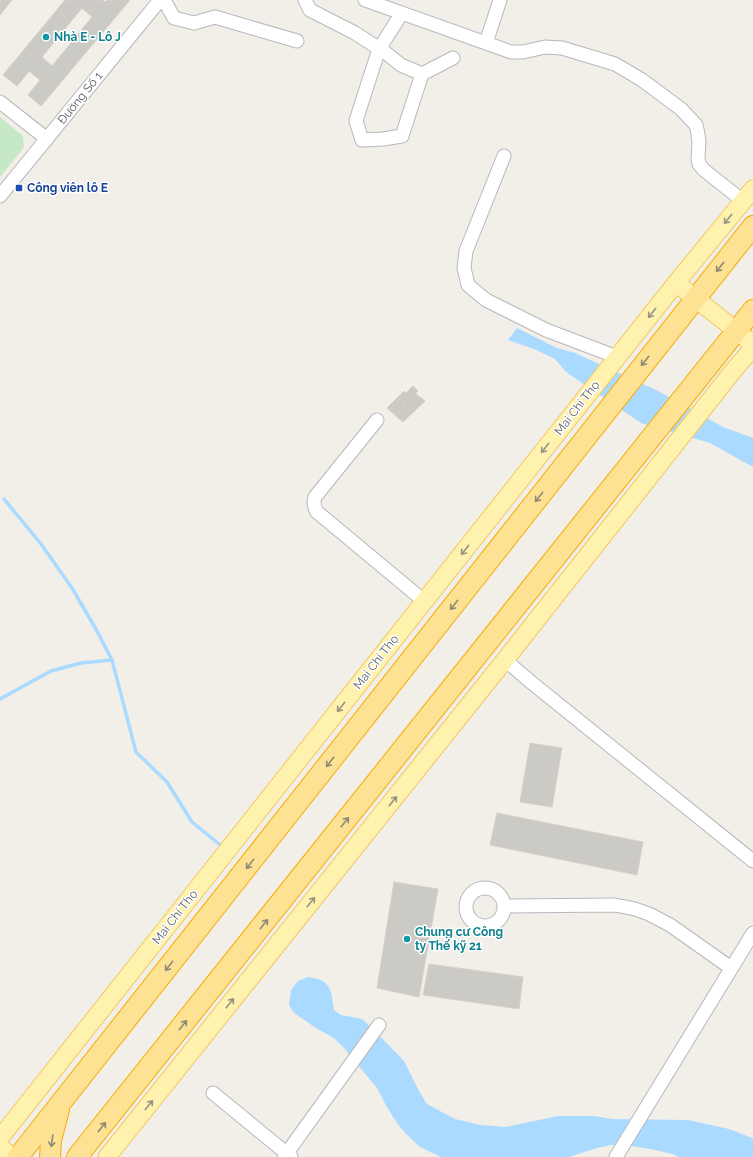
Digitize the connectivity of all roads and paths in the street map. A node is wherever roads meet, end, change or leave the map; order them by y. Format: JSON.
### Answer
{"nodes":[{"id":1,"x":160,"y":0,"type":"edge"},
{"id":2,"x":164,"y":0,"type":"edge"},
{"id":3,"x":305,"y":0,"type":"edge"},
{"id":4,"x":365,"y":0,"type":"edge"},
{"id":5,"x":500,"y":0,"type":"edge"},
{"id":6,"x":402,"y":13,"type":"junction"},
{"id":7,"x":297,"y":41,"type":"dead end"},
{"id":8,"x":486,"y":43,"type":"junction"},
{"id":9,"x":379,"y":49,"type":"junction"},
{"id":10,"x":453,"y":58,"type":"dead end"},
{"id":11,"x":422,"y":74,"type":"junction"},
{"id":12,"x":0,"y":102,"type":"edge"},
{"id":13,"x":47,"y":139,"type":"junction"},
{"id":14,"x":504,"y":156,"type":"dead end"},
{"id":15,"x":748,"y":195,"type":"edge"},
{"id":16,"x":0,"y":196,"type":"edge"},
{"id":17,"x":753,"y":226,"type":"edge"},
{"id":18,"x":676,"y":282,"type":"junction"},
{"id":19,"x":696,"y":298,"type":"junction"},
{"id":20,"x":753,"y":310,"type":"edge"},
{"id":21,"x":737,"y":331,"type":"junction"},
{"id":22,"x":753,"y":344,"type":"edge"},
{"id":23,"x":753,"y":348,"type":"edge"},
{"id":24,"x":617,"y":357,"type":"junction"},
{"id":25,"x":377,"y":420,"type":"dead end"},
{"id":26,"x":424,"y":601,"type":"junction"},
{"id":27,"x":505,"y":660,"type":"junction"},
{"id":28,"x":753,"y":861,"type":"edge"},
{"id":29,"x":505,"y":906,"type":"dead end"},
{"id":30,"x":753,"y":933,"type":"edge"},
{"id":31,"x":731,"y":968,"type":"junction"},
{"id":32,"x":379,"y":1025,"type":"dead end"},
{"id":33,"x":213,"y":1093,"type":"dead end"},
{"id":34,"x":64,"y":1099,"type":"junction"},
{"id":35,"x":0,"y":1138,"type":"edge"},
{"id":36,"x":0,"y":1147,"type":"edge"},
{"id":37,"x":620,"y":1154,"type":"edge"},
{"id":38,"x":287,"y":1156,"type":"edge"},
{"id":39,"x":12,"y":1157,"type":"edge"},
{"id":40,"x":18,"y":1157,"type":"edge"},
{"id":41,"x":50,"y":1157,"type":"edge"},
{"id":42,"x":77,"y":1157,"type":"edge"},
{"id":43,"x":107,"y":1157,"type":"edge"}],
"edges":[{"from":1,"to":13,"type":"street","name":"Đường Số 1"},
{"from":2,"to":7,"type":"street"},
{"from":3,"to":9,"type":"street"},
{"from":4,"to":6,"type":"street"},
{"from":5,"to":8,"type":"street"},
{"from":6,"to":8,"type":"street"},
{"from":6,"to":9,"type":"street"},
{"from":8,"to":15,"type":"street"},
{"from":9,"to":11,"type":"street"},
{"from":9,"to":11,"type":"street"},
{"from":10,"to":11,"type":"street"},
{"from":12,"to":13,"type":"street"},
{"from":13,"to":16,"type":"street","name":"Đường Số 1"},
{"from":14,"to":24,"type":"street"},
{"from":15,"to":18,"type":"main road","name":"Mai Chí Thọ","one_way":true},
{"from":17,"to":19,"type":"highway","name":"Mai Chí Thọ","one_way":true},
{"from":18,"to":19,"type":"main road"},
{"from":18,"to":24,"type":"main road","name":"Mai Chí Thọ","one_way":true},
{"from":19,"to":21,"type":"main road"},
{"from":19,"to":34,"type":"highway","name":"Mai Chí Thọ","one_way":true},
{"from":20,"to":21,"type":"highway"},
{"from":21,"to":22,"type":"main road"},
{"from":42,"to":21,"type":"highway","one_way":true},
{"from":23,"to":27,"type":"main road"},
{"from":24,"to":26,"type":"main road","name":"Mai Chí Thọ","one_way":true},
{"from":25,"to":26,"type":"street"},
{"from":26,"to":35,"type":"main road","name":"Mai Chí Thọ","one_way":true},
{"from":27,"to":28,"type":"street"},
{"from":43,"to":27,"type":"main road","one_way":true},
{"from":29,"to":31,"type":"street"},
{"from":30,"to":31,"type":"street"},
{"from":31,"to":37,"type":"street"},
{"from":32,"to":38,"type":"street"},
{"from":33,"to":38,"type":"street"},
{"from":34,"to":40,"type":"highway","name":"Mai Chí Thọ"},
{"from":34,"to":41,"type":"highway","one_way":true},
{"from":36,"to":39,"type":"main road"}]}
